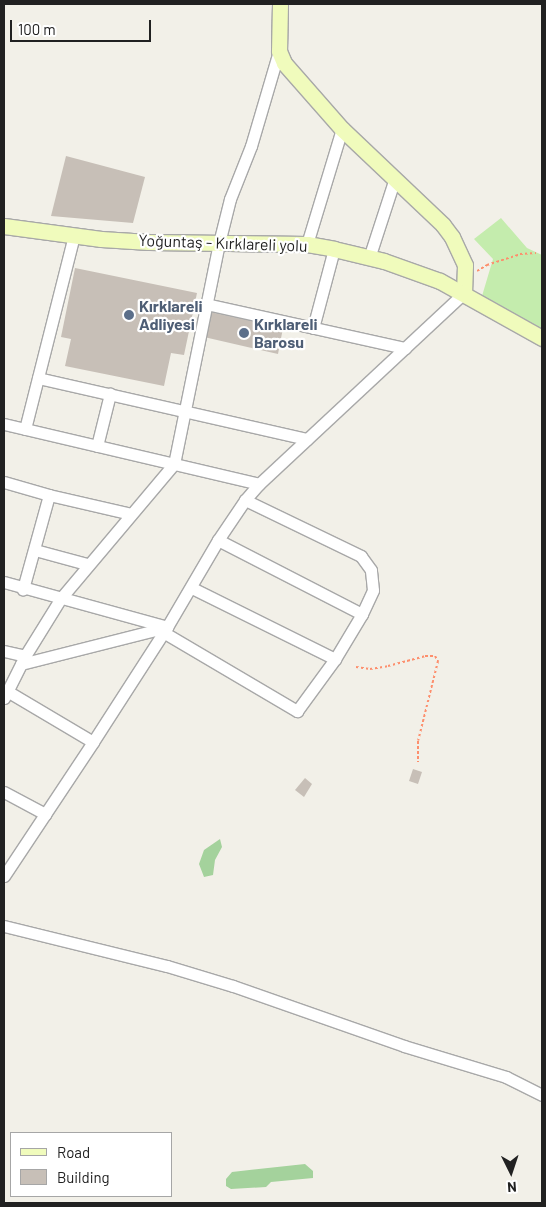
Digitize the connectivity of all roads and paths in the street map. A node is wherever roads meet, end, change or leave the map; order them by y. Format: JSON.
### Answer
{"nodes":[{"id":1,"x":280,"y":4,"type":"edge"},
{"id":2,"x":279,"y":51,"type":"junction"},
{"id":3,"x":342,"y":129,"type":"junction"},
{"id":4,"x":394,"y":181,"type":"junction"},
{"id":5,"x":4,"y":226,"type":"edge"},
{"id":6,"x":74,"y":236,"type":"junction"},
{"id":7,"x":218,"y":243,"type":"junction"},
{"id":8,"x":307,"y":244,"type":"junction"},
{"id":9,"x":334,"y":250,"type":"junction"},
{"id":10,"x":536,"y":253,"type":"dead end"},
{"id":11,"x":369,"y":258,"type":"junction"},
{"id":12,"x":466,"y":277,"type":"junction"},
{"id":13,"x":464,"y":293,"type":"junction"},
{"id":14,"x":206,"y":304,"type":"junction"},
{"id":15,"x":313,"y":328,"type":"junction"},
{"id":16,"x":542,"y":338,"type":"edge"},
{"id":17,"x":405,"y":348,"type":"junction"},
{"id":18,"x":38,"y":378,"type":"junction"},
{"id":19,"x":110,"y":394,"type":"junction"},
{"id":20,"x":184,"y":411,"type":"junction"},
{"id":21,"x":4,"y":424,"type":"edge"},
{"id":22,"x":25,"y":429,"type":"junction"},
{"id":23,"x":307,"y":439,"type":"junction"},
{"id":24,"x":97,"y":446,"type":"junction"},
{"id":25,"x":174,"y":464,"type":"junction"},
{"id":26,"x":4,"y":482,"type":"edge"},
{"id":27,"x":259,"y":484,"type":"junction"},
{"id":28,"x":48,"y":495,"type":"junction"},
{"id":29,"x":245,"y":500,"type":"junction"},
{"id":30,"x":131,"y":514,"type":"junction"},
{"id":31,"x":218,"y":540,"type":"junction"},
{"id":32,"x":35,"y":550,"type":"junction"},
{"id":33,"x":87,"y":564,"type":"junction"},
{"id":34,"x":4,"y":582,"type":"edge"},
{"id":35,"x":192,"y":588,"type":"junction"},
{"id":36,"x":23,"y":589,"type":"junction"},
{"id":37,"x":61,"y":598,"type":"junction"},
{"id":38,"x":362,"y":614,"type":"junction"},
{"id":39,"x":165,"y":629,"type":"junction"},
{"id":40,"x":4,"y":651,"type":"edge"},
{"id":41,"x":335,"y":659,"type":"junction"},
{"id":42,"x":23,"y":660,"type":"junction"},
{"id":43,"x":356,"y":667,"type":"dead end"},
{"id":44,"x":5,"y":695,"type":"edge"},
{"id":45,"x":92,"y":742,"type":"junction"},
{"id":46,"x":418,"y":762,"type":"dead end"},
{"id":47,"x":4,"y":792,"type":"edge"},
{"id":48,"x":45,"y":814,"type":"junction"},
{"id":49,"x":4,"y":876,"type":"edge"},
{"id":50,"x":4,"y":926,"type":"edge"},
{"id":51,"x":542,"y":1095,"type":"edge"}],
"edges":[{"from":1,"to":2,"type":"street"},
{"from":2,"to":3,"type":"street"},
{"from":2,"to":7,"type":"street"},
{"from":3,"to":4,"type":"street"},
{"from":3,"to":8,"type":"street"},
{"from":4,"to":11,"type":"street"},
{"from":4,"to":12,"type":"street"},
{"from":5,"to":6,"type":"street","name":"Yoğuntaş - Kırklareli yolu"},
{"from":6,"to":7,"type":"street","name":"Yoğuntaş - Kırklareli yolu"},
{"from":6,"to":18,"type":"street"},
{"from":7,"to":8,"type":"street","name":"Yoğuntaş - Kırklareli yolu"},
{"from":7,"to":14,"type":"street"},
{"from":8,"to":9,"type":"street","name":"Yoğuntaş - Kırklareli yolu"},
{"from":9,"to":11,"type":"street","name":"Yoğuntaş - Kırklareli yolu"},
{"from":9,"to":15,"type":"street"},
{"from":10,"to":12,"type":"path"},
{"from":11,"to":13,"type":"street","name":"Yoğuntaş - Kırklareli yolu"},
{"from":12,"to":13,"type":"street"},
{"from":13,"to":16,"type":"street","name":"Yoğuntaş - Kırklareli yolu"},
{"from":13,"to":17,"type":"street"},
{"from":14,"to":15,"type":"street"},
{"from":14,"to":20,"type":"street"},
{"from":15,"to":17,"type":"street"},
{"from":17,"to":23,"type":"street"},
{"from":18,"to":19,"type":"street"},
{"from":18,"to":22,"type":"street"},
{"from":19,"to":20,"type":"street"},
{"from":19,"to":24,"type":"street"},
{"from":20,"to":23,"type":"street"},
{"from":20,"to":25,"type":"street"},
{"from":21,"to":22,"type":"street"},
{"from":22,"to":24,"type":"street"},
{"from":23,"to":27,"type":"street"},
{"from":24,"to":25,"type":"street"},
{"from":25,"to":27,"type":"street"},
{"from":25,"to":30,"type":"street"},
{"from":26,"to":28,"type":"street"},
{"from":27,"to":29,"type":"street"},
{"from":28,"to":30,"type":"street"},
{"from":28,"to":32,"type":"street"},
{"from":29,"to":31,"type":"street"},
{"from":29,"to":38,"type":"street"},
{"from":30,"to":33,"type":"street"},
{"from":31,"to":35,"type":"street"},
{"from":31,"to":38,"type":"street"},
{"from":32,"to":33,"type":"street"},
{"from":32,"to":36,"type":"street"},
{"from":33,"to":37,"type":"street"},
{"from":34,"to":36,"type":"street"},
{"from":35,"to":39,"type":"street"},
{"from":35,"to":41,"type":"street"},
{"from":36,"to":37,"type":"street"},
{"from":37,"to":39,"type":"street"},
{"from":37,"to":42,"type":"street"},
{"from":38,"to":41,"type":"street"},
{"from":39,"to":41,"type":"street"},
{"from":39,"to":42,"type":"street"},
{"from":39,"to":45,"type":"street"},
{"from":40,"to":42,"type":"street"},
{"from":42,"to":44,"type":"street"},
{"from":43,"to":46,"type":"path"},
{"from":44,"to":45,"type":"street"},
{"from":45,"to":48,"type":"street"},
{"from":47,"to":48,"type":"street"},
{"from":48,"to":49,"type":"street"},
{"from":50,"to":51,"type":"street"}]}
